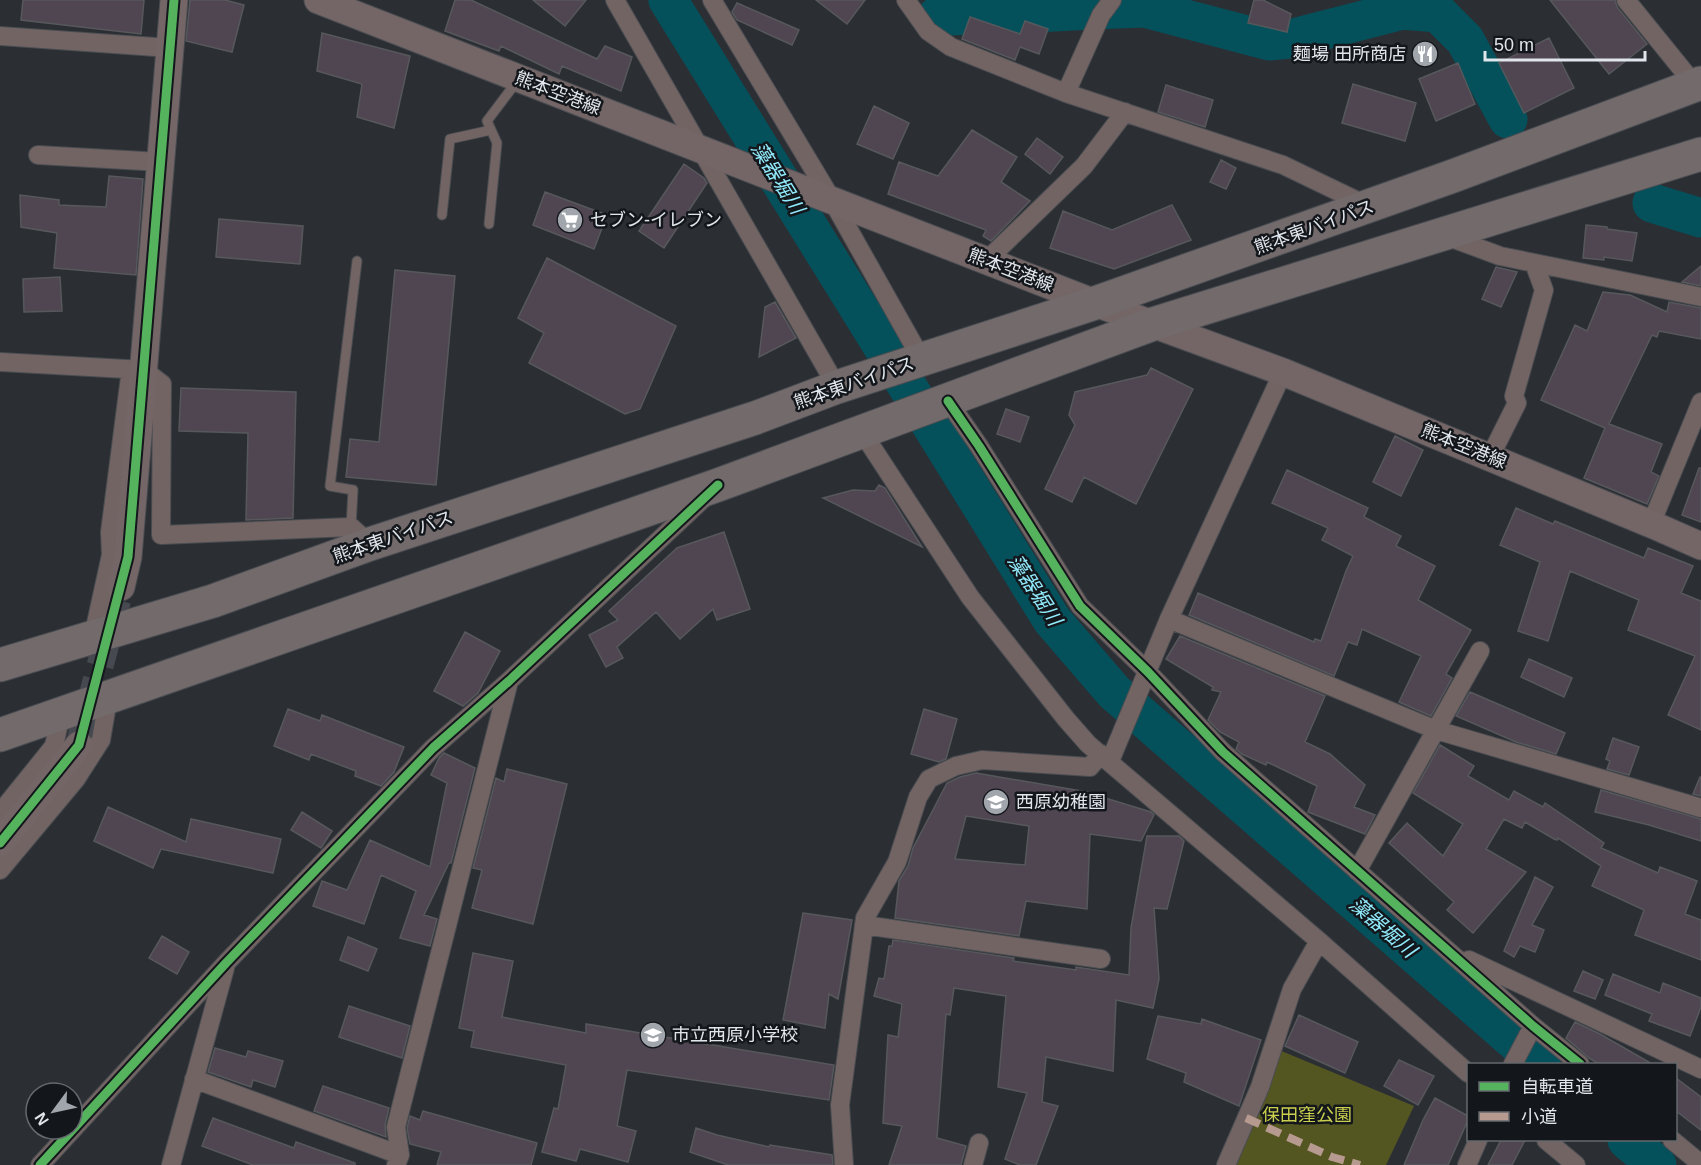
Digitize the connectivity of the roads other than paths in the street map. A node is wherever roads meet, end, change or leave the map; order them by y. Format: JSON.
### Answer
{"nodes":[{"id":1,"x":174,"y":0,"type":"edge"},
{"id":2,"x":318,"y":0,"type":"edge"},
{"id":3,"x":615,"y":0,"type":"edge"},
{"id":4,"x":712,"y":0,"type":"edge"},
{"id":5,"x":906,"y":0,"type":"edge"},
{"id":6,"x":1626,"y":0,"type":"edge"},
{"id":7,"x":1107,"y":7,"type":"edge"},
{"id":8,"x":0,"y":36,"type":"edge"},
{"id":9,"x":170,"y":48,"type":"junction"},
{"id":10,"x":519,"y":78,"type":"junction"},
{"id":11,"x":1698,"y":83,"type":"edge"},
{"id":12,"x":1066,"y":93,"type":"junction"},
{"id":13,"x":1125,"y":112,"type":"junction"},
{"id":14,"x":491,"y":130,"type":"junction"},
{"id":15,"x":709,"y":151,"type":"junction"},
{"id":16,"x":38,"y":154,"type":"dead end"},
{"id":17,"x":1701,"y":154,"type":"edge"},
{"id":18,"x":161,"y":162,"type":"junction"},
{"id":19,"x":825,"y":198,"type":"junction"},
{"id":20,"x":1370,"y":207,"type":"junction"},
{"id":21,"x":442,"y":214,"type":"dead end"},
{"id":22,"x":489,"y":224,"type":"dead end"},
{"id":23,"x":1440,"y":234,"type":"junction"},
{"id":24,"x":357,"y":261,"type":"dead end"},
{"id":25,"x":986,"y":261,"type":"junction"},
{"id":26,"x":1534,"y":263,"type":"junction"},
{"id":27,"x":1701,"y":297,"type":"edge"},
{"id":28,"x":1095,"y":303,"type":"junction"},
{"id":29,"x":1154,"y":324,"type":"junction"},
{"id":30,"x":922,"y":360,"type":"junction"},
{"id":31,"x":0,"y":362,"type":"edge"},
{"id":32,"x":137,"y":370,"type":"junction"},
{"id":33,"x":1283,"y":372,"type":"junction"},
{"id":34,"x":837,"y":387,"type":"junction"},
{"id":35,"x":948,"y":401,"type":"junction"},
{"id":36,"x":1701,"y":402,"type":"edge"},
{"id":37,"x":862,"y":432,"type":"junction"},
{"id":38,"x":1490,"y":457,"type":"junction"},
{"id":39,"x":718,"y":485,"type":"junction"},
{"id":40,"x":1651,"y":524,"type":"junction"},
{"id":41,"x":361,"y":535,"type":"junction"},
{"id":42,"x":1701,"y":546,"type":"edge"},
{"id":43,"x":122,"y":587,"type":"tunnel mouth"},
{"id":44,"x":1169,"y":620,"type":"junction"},
{"id":45,"x":93,"y":637,"type":"junction"},
{"id":46,"x":1480,"y":651,"type":"dead end"},
{"id":47,"x":0,"y":665,"type":"edge"},
{"id":48,"x":1145,"y":678,"type":"junction"},
{"id":49,"x":509,"y":681,"type":"junction"},
{"id":50,"x":108,"y":699,"type":"junction"},
{"id":51,"x":61,"y":714,"type":"junction"},
{"id":52,"x":1436,"y":730,"type":"junction"},
{"id":53,"x":0,"y":735,"type":"edge"},
{"id":54,"x":79,"y":745,"type":"tunnel mouth"},
{"id":55,"x":1105,"y":757,"type":"junction"},
{"id":56,"x":1701,"y":808,"type":"edge"},
{"id":57,"x":0,"y":813,"type":"edge"},
{"id":58,"x":0,"y":843,"type":"edge"},
{"id":59,"x":0,"y":870,"type":"edge"},
{"id":60,"x":1357,"y":871,"type":"junction"},
{"id":61,"x":864,"y":925,"type":"junction"},
{"id":62,"x":1319,"y":941,"type":"junction"},
{"id":63,"x":1449,"y":950,"type":"junction"},
{"id":64,"x":1101,"y":959,"type":"dead end"},
{"id":65,"x":226,"y":963,"type":"junction"},
{"id":66,"x":1530,"y":1031,"type":"junction"},
{"id":67,"x":1514,"y":1063,"type":"edge"},
{"id":68,"x":1577,"y":1063,"type":"edge"},
{"id":69,"x":1701,"y":1069,"type":"edge"},
{"id":70,"x":1467,"y":1072,"type":"edge"},
{"id":71,"x":194,"y":1079,"type":"junction"},
{"id":72,"x":1478,"y":1141,"type":"edge"},
{"id":73,"x":1547,"y":1141,"type":"edge"},
{"id":74,"x":1673,"y":1141,"type":"edge"},
{"id":75,"x":979,"y":1143,"type":"dead end"},
{"id":76,"x":398,"y":1160,"type":"edge"},
{"id":77,"x":841,"y":1164,"type":"edge"},
{"id":78,"x":1701,"y":1164,"type":"edge"},
{"id":79,"x":40,"y":1165,"type":"edge"},
{"id":80,"x":171,"y":1165,"type":"edge"},
{"id":81,"x":973,"y":1165,"type":"edge"},
{"id":82,"x":1226,"y":1165,"type":"edge"},
{"id":83,"x":1467,"y":1165,"type":"edge"},
{"id":84,"x":1576,"y":1165,"type":"edge"}],
"edges":[{"from":1,"to":9,"type":"main road"},
{"from":2,"to":10,"type":"main road","name":"熊本空港線"},
{"from":3,"to":15,"type":"street"},
{"from":4,"to":19,"type":"street"},
{"from":5,"to":12,"type":"street"},
{"from":6,"to":11,"type":"street"},
{"from":7,"to":12,"type":"street"},
{"from":8,"to":9,"type":"street"},
{"from":9,"to":18,"type":"main road"},
{"from":10,"to":14,"type":"lane"},
{"from":10,"to":15,"type":"main road","name":"熊本空港線"},
{"from":11,"to":20,"type":"highway","name":"熊本東バイパス"},
{"from":12,"to":13,"type":"street"},
{"from":13,"to":20,"type":"street"},
{"from":13,"to":25,"type":"street"},
{"from":14,"to":21,"type":"lane"},
{"from":14,"to":22,"type":"lane"},
{"from":15,"to":19,"type":"main road","name":"熊本空港線"},
{"from":15,"to":34,"type":"street"},
{"from":16,"to":18,"type":"street"},
{"from":17,"to":23,"type":"highway"},
{"from":18,"to":32,"type":"main road"},
{"from":19,"to":25,"type":"main road","name":"熊本空港線"},
{"from":19,"to":30,"type":"street"},
{"from":20,"to":28,"type":"highway","name":"熊本東バイパス"},
{"from":23,"to":26,"type":"street"},
{"from":23,"to":29,"type":"highway"},
{"from":24,"to":41,"type":"lane"},
{"from":25,"to":28,"type":"main road","name":"熊本空港線"},
{"from":26,"to":27,"type":"street"},
{"from":26,"to":38,"type":"street"},
{"from":28,"to":29,"type":"main road","name":"熊本空港線"},
{"from":28,"to":30,"type":"highway","name":"熊本東バイパス"},
{"from":29,"to":33,"type":"main road","name":"熊本空港線"},
{"from":29,"to":35,"type":"highway"},
{"from":30,"to":34,"type":"highway","name":"熊本東バイパス"},
{"from":31,"to":32,"type":"street"},
{"from":32,"to":41,"type":"street"},
{"from":32,"to":43,"type":"main road"},
{"from":32,"to":45,"type":"street"},
{"from":33,"to":38,"type":"main road","name":"熊本空港線"},
{"from":33,"to":44,"type":"street"},
{"from":34,"to":41,"type":"highway","name":"熊本東バイパス"},
{"from":35,"to":37,"type":"highway"},
{"from":35,"to":48,"type":"street"},
{"from":36,"to":40,"type":"street"},
{"from":37,"to":39,"type":"highway"},
{"from":37,"to":55,"type":"street"},
{"from":38,"to":40,"type":"main road","name":"熊本空港線"},
{"from":39,"to":49,"type":"street"},
{"from":39,"to":50,"type":"highway"},
{"from":40,"to":42,"type":"main road","name":"熊本空港線"},
{"from":41,"to":45,"type":"highway","name":"熊本東バイパス"},
{"from":44,"to":48,"type":"street"},
{"from":44,"to":52,"type":"street"},
{"from":45,"to":47,"type":"highway","name":"熊本東バイパス"},
{"from":46,"to":52,"type":"street"},
{"from":48,"to":55,"type":"street"},
{"from":48,"to":60,"type":"street"},
{"from":49,"to":65,"type":"street"},
{"from":49,"to":76,"type":"street"},
{"from":50,"to":51,"type":"highway"},
{"from":50,"to":59,"type":"street"},
{"from":51,"to":53,"type":"highway"},
{"from":51,"to":57,"type":"street"},
{"from":52,"to":56,"type":"street"},
{"from":52,"to":60,"type":"street"},
{"from":54,"to":58,"type":"main road"},
{"from":55,"to":61,"type":"street"},
{"from":55,"to":62,"type":"street"},
{"from":60,"to":63,"type":"street"},
{"from":61,"to":64,"type":"street"},
{"from":61,"to":77,"type":"street"},
{"from":62,"to":70,"type":"street"},
{"from":62,"to":82,"type":"street"},
{"from":63,"to":66,"type":"street"},
{"from":63,"to":69,"type":"street"},
{"from":65,"to":71,"type":"street"},
{"from":65,"to":79,"type":"street"},
{"from":66,"to":67,"type":"street"},
{"from":66,"to":68,"type":"street"},
{"from":71,"to":76,"type":"street"},
{"from":71,"to":80,"type":"street"},
{"from":72,"to":83,"type":"street"},
{"from":73,"to":84,"type":"street"},
{"from":74,"to":78,"type":"street"},
{"from":75,"to":81,"type":"street"}]}
